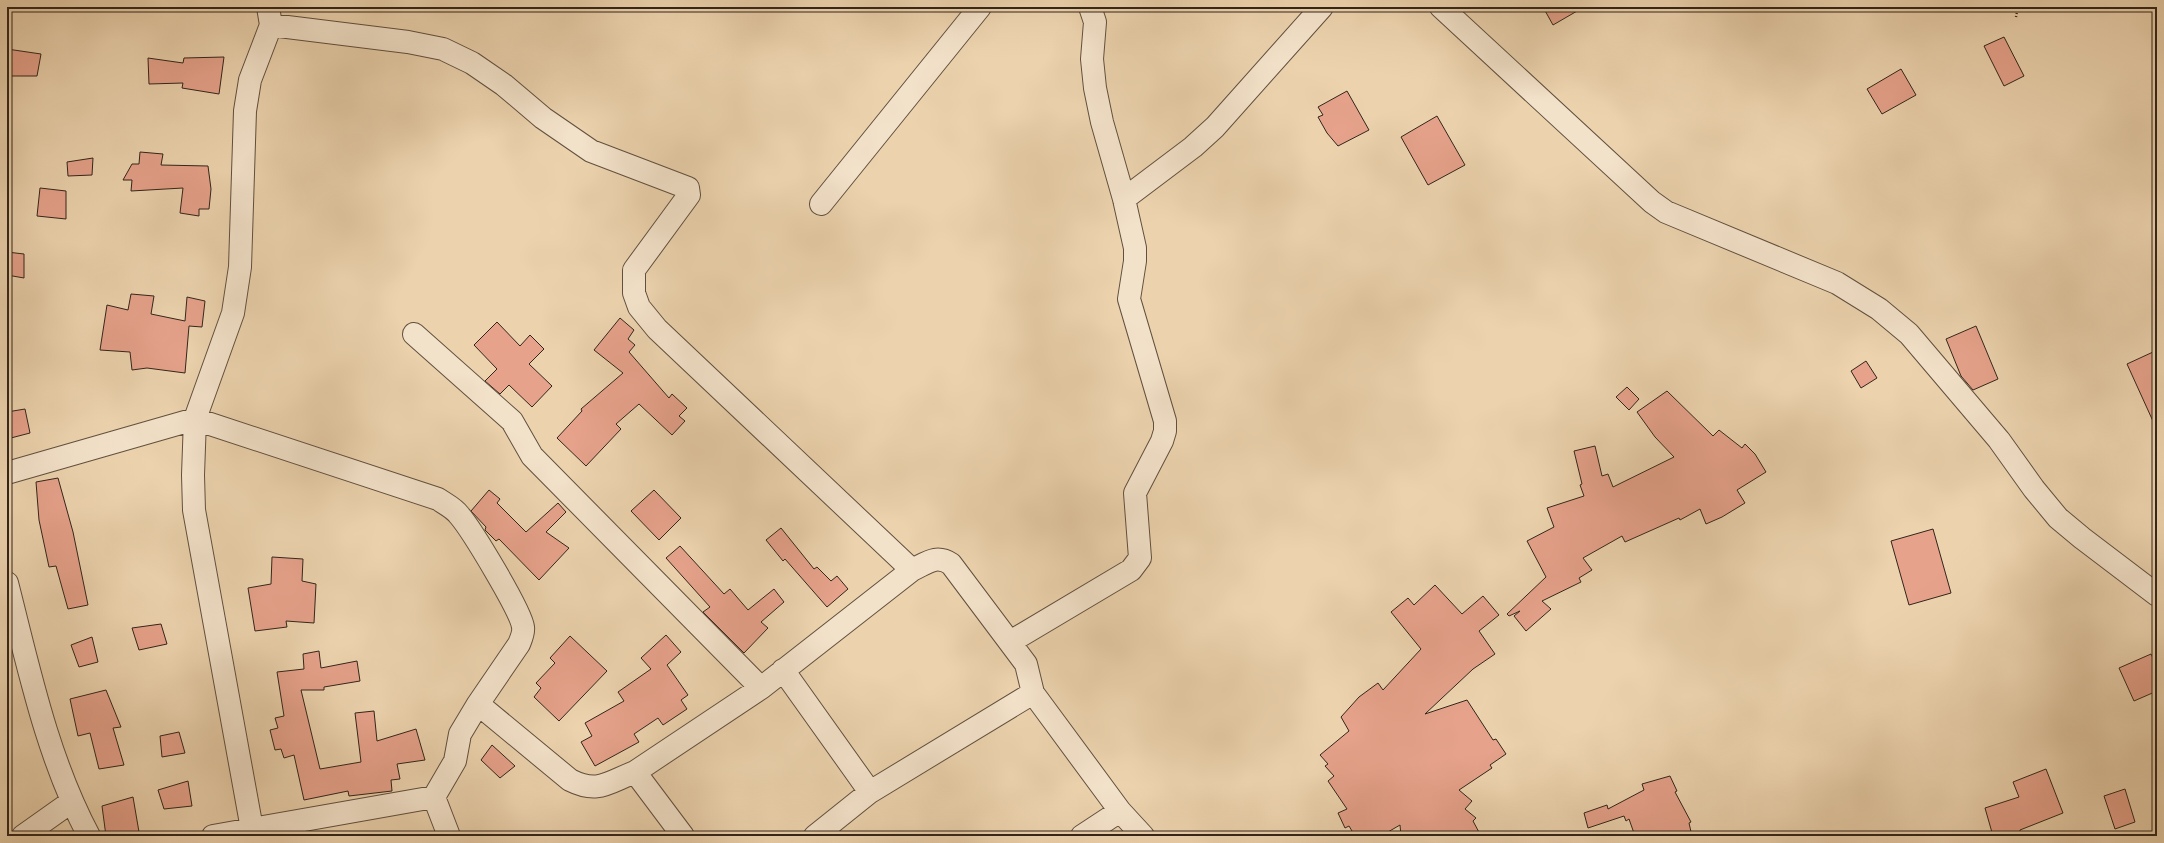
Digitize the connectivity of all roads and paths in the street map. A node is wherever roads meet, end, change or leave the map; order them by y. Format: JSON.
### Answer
{"nodes":[{"id":1,"x":980,"y":7,"type":"edge"},
{"id":2,"x":1090,"y":7,"type":"edge"},
{"id":3,"x":1322,"y":7,"type":"edge"},
{"id":4,"x":1441,"y":7,"type":"edge"},
{"id":5,"x":2018,"y":7,"type":"edge"},
{"id":6,"x":269,"y":16,"type":"edge"},
{"id":7,"x":2016,"y":17,"type":"dead end"},
{"id":8,"x":1124,"y":199,"type":"junction"},
{"id":9,"x":821,"y":204,"type":"dead end"},
{"id":10,"x":414,"y":334,"type":"dead end"},
{"id":11,"x":195,"y":419,"type":"junction"},
{"id":12,"x":7,"y":473,"type":"edge"},
{"id":13,"x":912,"y":570,"type":"junction"},
{"id":14,"x":7,"y":583,"type":"edge"},
{"id":15,"x":2157,"y":595,"type":"edge"},
{"id":16,"x":1010,"y":642,"type":"junction"},
{"id":17,"x":783,"y":670,"type":"junction"},
{"id":18,"x":761,"y":688,"type":"junction"},
{"id":19,"x":1033,"y":693,"type":"junction"},
{"id":20,"x":478,"y":704,"type":"junction"},
{"id":21,"x":635,"y":772,"type":"junction"},
{"id":22,"x":870,"y":792,"type":"junction"},
{"id":23,"x":434,"y":797,"type":"junction"},
{"id":24,"x":71,"y":802,"type":"junction"},
{"id":25,"x":1120,"y":810,"type":"junction"},
{"id":26,"x":252,"y":829,"type":"junction"},
{"id":27,"x":23,"y":836,"type":"edge"},
{"id":28,"x":89,"y":836,"type":"edge"},
{"id":29,"x":213,"y":836,"type":"edge"},
{"id":30,"x":449,"y":836,"type":"edge"},
{"id":31,"x":683,"y":836,"type":"edge"},
{"id":32,"x":815,"y":836,"type":"edge"},
{"id":33,"x":1082,"y":836,"type":"edge"},
{"id":34,"x":1143,"y":836,"type":"edge"}],
"edges":[{"from":1,"to":9,"type":"street"},
{"from":2,"to":8,"type":"street"},
{"from":3,"to":8,"type":"street"},
{"from":4,"to":15,"type":"street"},
{"from":5,"to":7,"type":"path"},
{"from":6,"to":11,"type":"street"},
{"from":6,"to":13,"type":"street"},
{"from":8,"to":16,"type":"street"},
{"from":10,"to":18,"type":"street"},
{"from":11,"to":12,"type":"street"},
{"from":11,"to":20,"type":"street"},
{"from":11,"to":26,"type":"street"},
{"from":13,"to":16,"type":"street"},
{"from":13,"to":17,"type":"street"},
{"from":14,"to":24,"type":"street"},
{"from":16,"to":19,"type":"street"},
{"from":17,"to":18,"type":"street"},
{"from":17,"to":22,"type":"street"},
{"from":18,"to":21,"type":"street"},
{"from":19,"to":22,"type":"street"},
{"from":19,"to":25,"type":"street"},
{"from":20,"to":21,"type":"street"},
{"from":20,"to":23,"type":"street"},
{"from":21,"to":31,"type":"street"},
{"from":22,"to":32,"type":"street"},
{"from":23,"to":26,"type":"street"},
{"from":23,"to":30,"type":"street"},
{"from":24,"to":27,"type":"street"},
{"from":24,"to":28,"type":"street"},
{"from":25,"to":33,"type":"street"},
{"from":25,"to":34,"type":"street"},
{"from":26,"to":29,"type":"street"}]}
